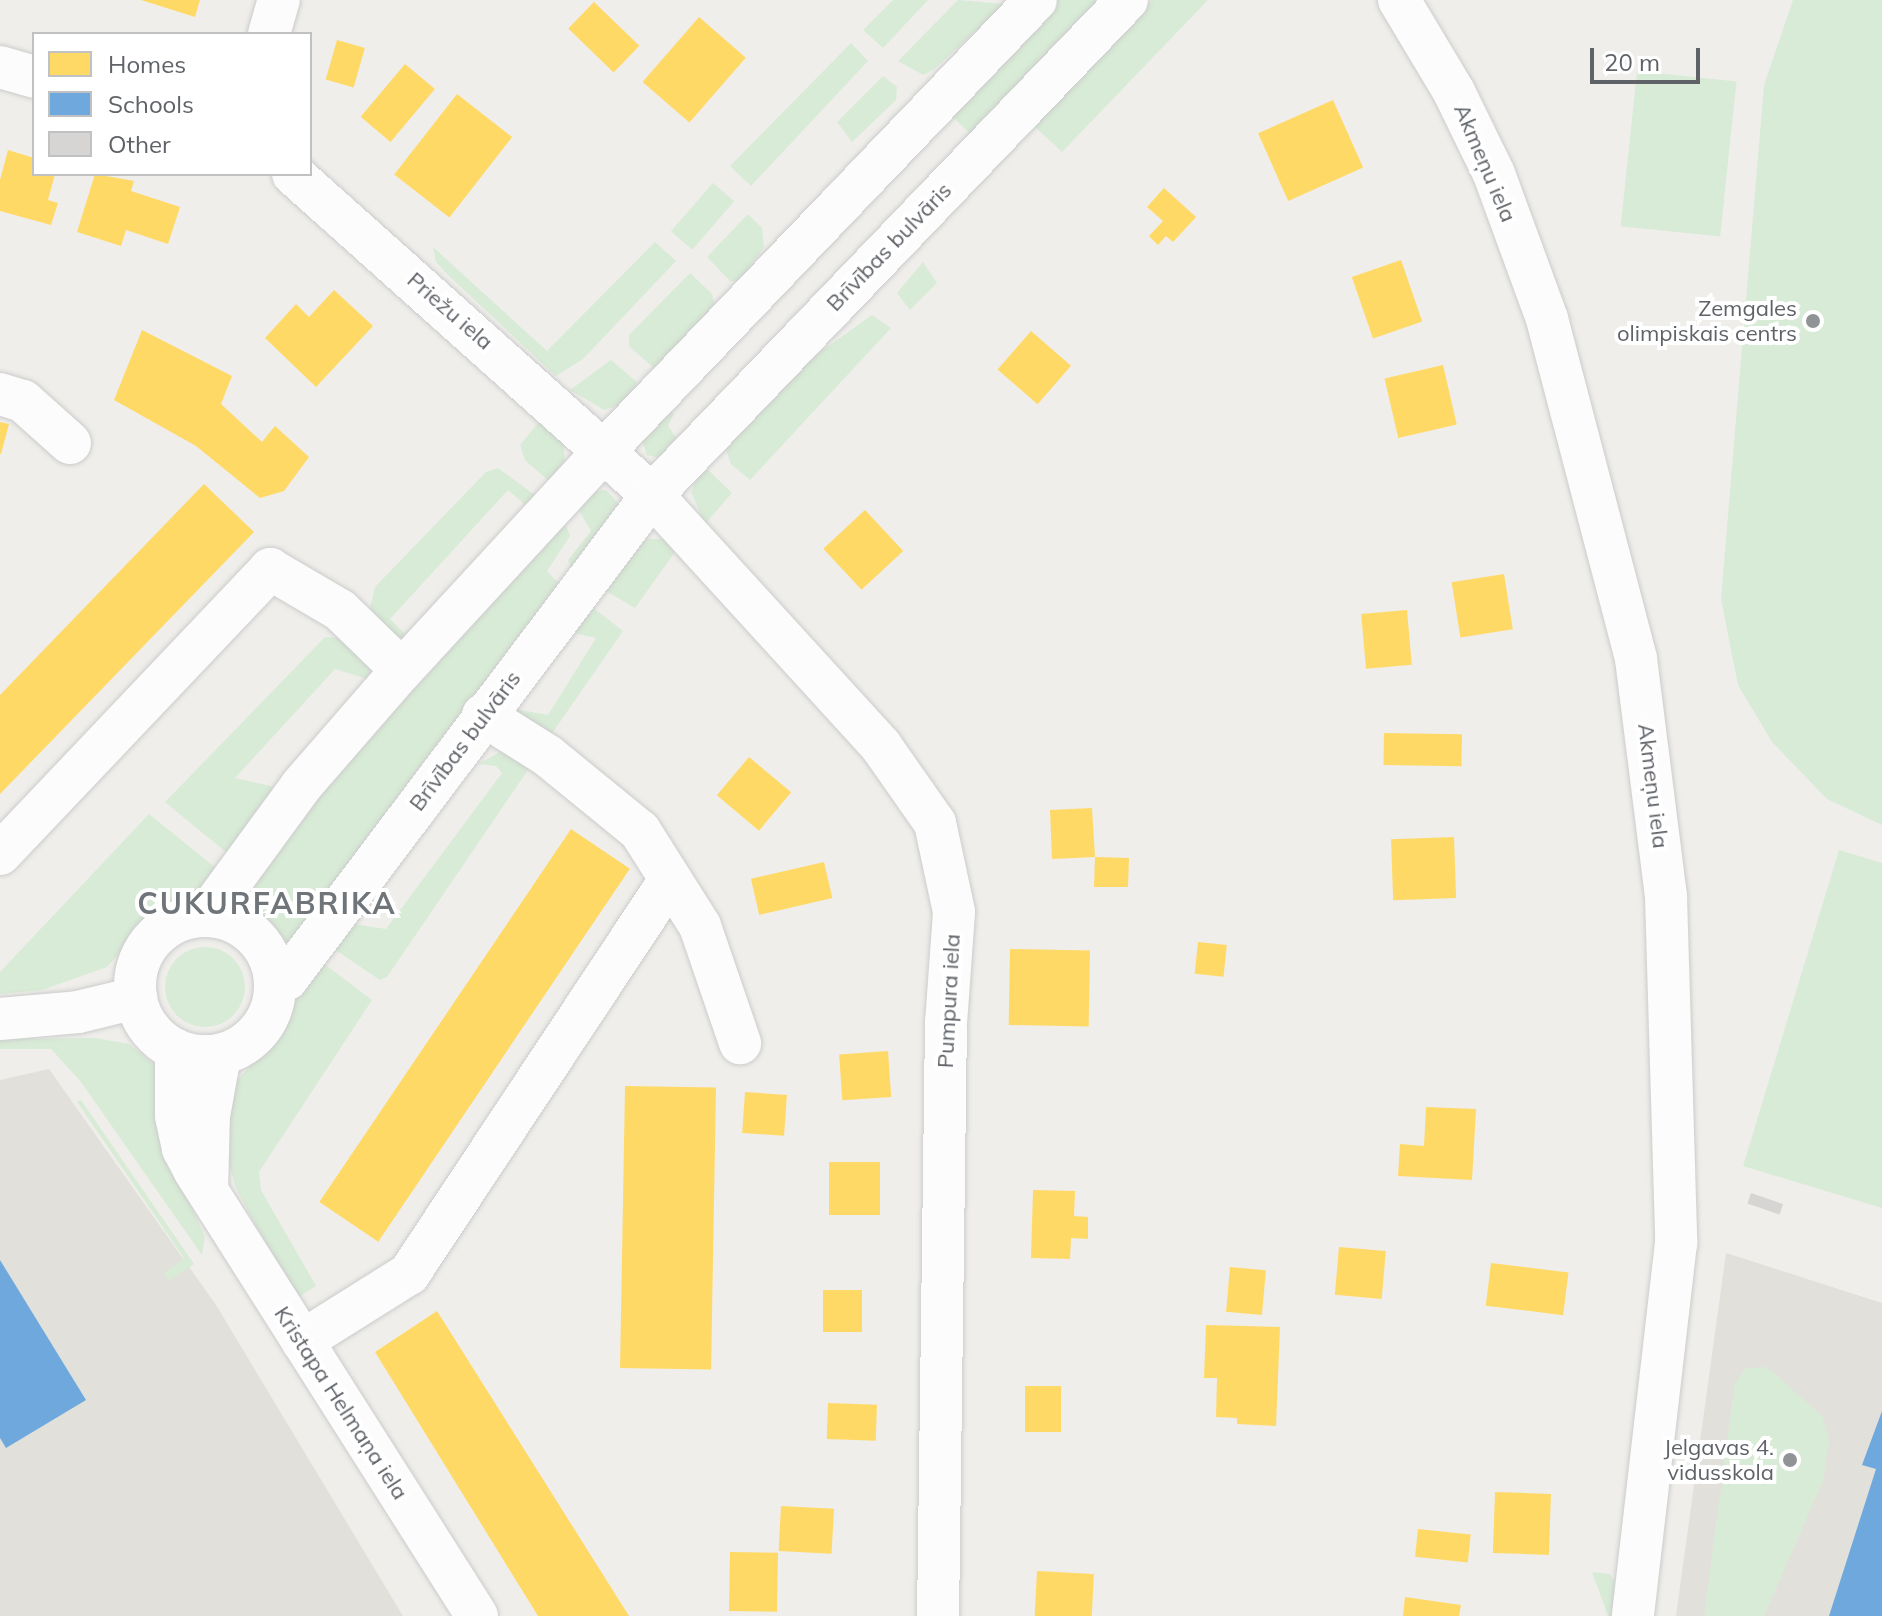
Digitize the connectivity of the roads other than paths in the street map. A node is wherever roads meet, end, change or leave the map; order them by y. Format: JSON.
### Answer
{"nodes":[{"id":1,"x":279,"y":0,"type":"edge"},
{"id":2,"x":1036,"y":0,"type":"edge"},
{"id":3,"x":1127,"y":0,"type":"edge"},
{"id":4,"x":1399,"y":0,"type":"edge"},
{"id":5,"x":270,"y":32,"type":"edge"},
{"id":6,"x":0,"y":67,"type":"edge"},
{"id":7,"x":32,"y":76,"type":"edge"},
{"id":8,"x":295,"y":176,"type":"edge"},
{"id":9,"x":0,"y":394,"type":"edge"},
{"id":10,"x":70,"y":443,"type":"dead end"},
{"id":11,"x":605,"y":450,"type":"junction"},
{"id":12,"x":652,"y":495,"type":"junction"},
{"id":13,"x":402,"y":670,"type":"junction"},
{"id":14,"x":483,"y":715,"type":"junction"},
{"id":15,"x":0,"y":854,"type":"edge"},
{"id":16,"x":670,"y":879,"type":"junction"},
{"id":17,"x":206,"y":916,"type":"junction"},
{"id":18,"x":276,"y":985,"type":"junction"},
{"id":19,"x":136,"y":998,"type":"junction"},
{"id":20,"x":0,"y":1019,"type":"edge"},
{"id":21,"x":740,"y":1043,"type":"dead end"},
{"id":22,"x":176,"y":1050,"type":"junction"},
{"id":23,"x":220,"y":1055,"type":"junction"},
{"id":24,"x":207,"y":1190,"type":"junction"},
{"id":25,"x":302,"y":1341,"type":"junction"},
{"id":26,"x":475,"y":1615,"type":"edge"},
{"id":27,"x":938,"y":1616,"type":"edge"},
{"id":28,"x":1633,"y":1616,"type":"edge"}],
"edges":[{"from":1,"to":5,"type":"street"},
{"from":2,"to":11,"type":"street"},
{"from":3,"to":12,"type":"street","name":"Brīvības bulvāris"},
{"from":4,"to":28,"type":"street","name":"Akmeņu iela"},
{"from":6,"to":7,"type":"street"},
{"from":8,"to":11,"type":"street","name":"Priežu iela"},
{"from":9,"to":10,"type":"street"},
{"from":11,"to":12,"type":"street"},
{"from":11,"to":13,"type":"street"},
{"from":12,"to":14,"type":"street","name":"Brīvības bulvāris"},
{"from":12,"to":27,"type":"street","name":"Pumpura iela"},
{"from":13,"to":15,"type":"street"},
{"from":13,"to":17,"type":"street"},
{"from":14,"to":16,"type":"street"},
{"from":14,"to":18,"type":"street","name":"Brīvības bulvāris"},
{"from":16,"to":21,"type":"street"},
{"from":16,"to":25,"type":"street"},
{"from":17,"to":18,"type":"street"},
{"from":17,"to":19,"type":"street"},
{"from":18,"to":23,"type":"street","name":"Brīvības bulvāris"},
{"from":19,"to":20,"type":"street"},
{"from":19,"to":22,"type":"street"},
{"from":22,"to":23,"type":"street"},
{"from":22,"to":24,"type":"street","name":"Kristapa Helmaņa iela"},
{"from":23,"to":24,"type":"street"},
{"from":24,"to":25,"type":"street","name":"Kristapa Helmaņa iela"},
{"from":25,"to":26,"type":"street","name":"Kristapa Helmaņa iela"}]}
